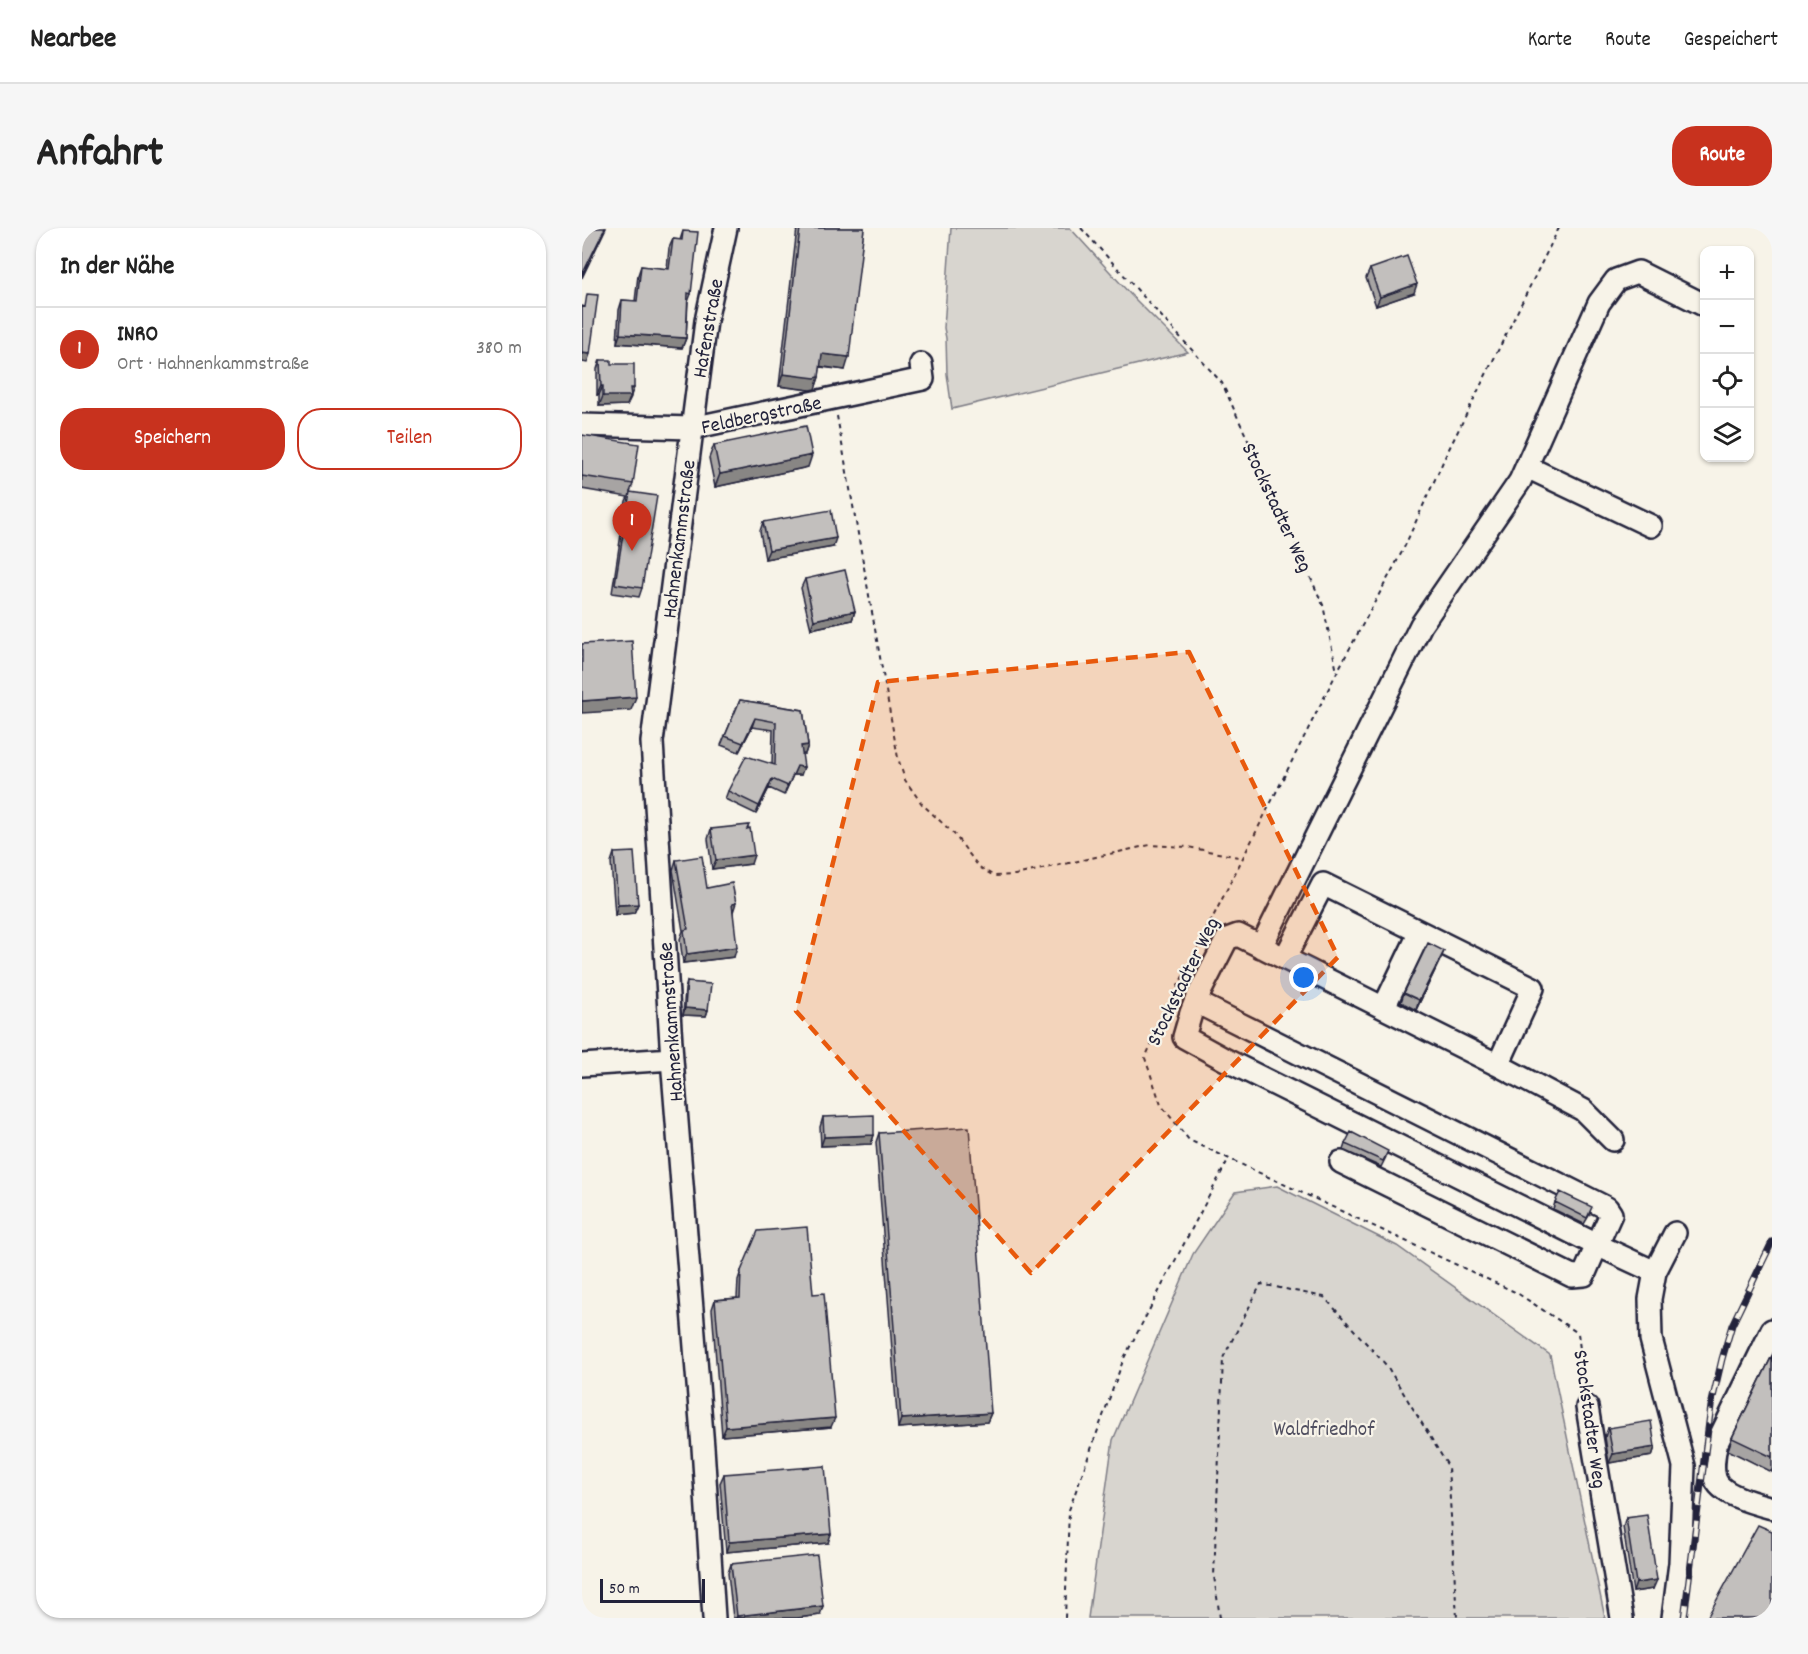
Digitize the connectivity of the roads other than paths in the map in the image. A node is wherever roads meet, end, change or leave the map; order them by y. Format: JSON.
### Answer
{"nodes":[{"id":1,"x":726,"y":228,"type":"edge"},
{"id":2,"x":1700,"y":303,"type":"edge"},
{"id":3,"x":921,"y":364,"type":"dead end"},
{"id":4,"x":582,"y":425,"type":"edge"},
{"id":5,"x":692,"y":428,"type":"junction"},
{"id":6,"x":1527,"y":467,"type":"junction"},
{"id":7,"x":1651,"y":526,"type":"dead end"},
{"id":8,"x":1420,"y":932,"type":"junction"},
{"id":9,"x":1261,"y":947,"type":"junction"},
{"id":10,"x":1285,"y":958,"type":"junction"},
{"id":11,"x":1197,"y":998,"type":"junction"},
{"id":12,"x":1384,"y":1007,"type":"junction"},
{"id":13,"x":672,"y":1059,"type":"junction"},
{"id":14,"x":582,"y":1065,"type":"edge"},
{"id":15,"x":1498,"y":1065,"type":"junction"},
{"id":16,"x":1613,"y":1140,"type":"dead end"},
{"id":17,"x":1341,"y":1162,"type":"dead end"},
{"id":18,"x":1676,"y":1233,"type":"dead end"},
{"id":19,"x":1598,"y":1245,"type":"junction"},
{"id":20,"x":1655,"y":1272,"type":"junction"},
{"id":21,"x":1772,"y":1330,"type":"edge"},
{"id":22,"x":1587,"y":1407,"type":"road end"},
{"id":23,"x":1772,"y":1508,"type":"edge"},
{"id":24,"x":714,"y":1618,"type":"edge"},
{"id":25,"x":1622,"y":1618,"type":"edge"},
{"id":26,"x":1673,"y":1618,"type":"edge"}],
"edges":[{"from":1,"to":5,"type":"street","name":"Hafenstraße"},
{"from":2,"to":6,"type":"street"},
{"from":3,"to":5,"type":"street","name":"Feldbergstraße"},
{"from":4,"to":5,"type":"street","name":"Feldbergstraße"},
{"from":5,"to":13,"type":"street","name":"Hahnenkammstraße"},
{"from":6,"to":7,"type":"street"},
{"from":6,"to":9,"type":"street"},
{"from":8,"to":10,"type":"street"},
{"from":8,"to":12,"type":"street"},
{"from":8,"to":15,"type":"street"},
{"from":9,"to":10,"type":"street"},
{"from":9,"to":11,"type":"street"},
{"from":10,"to":12,"type":"street"},
{"from":11,"to":19,"type":"street"},
{"from":11,"to":19,"type":"street"},
{"from":12,"to":15,"type":"street"},
{"from":13,"to":14,"type":"street"},
{"from":13,"to":24,"type":"street","name":"Hahnenkammstraße"},
{"from":15,"to":16,"type":"street"},
{"from":17,"to":19,"type":"street"},
{"from":18,"to":20,"type":"street"},
{"from":19,"to":20,"type":"street"},
{"from":20,"to":26,"type":"street"},
{"from":21,"to":23,"type":"street"},
{"from":22,"to":25,"type":"street","name":"Stockstadter Weg"}]}
